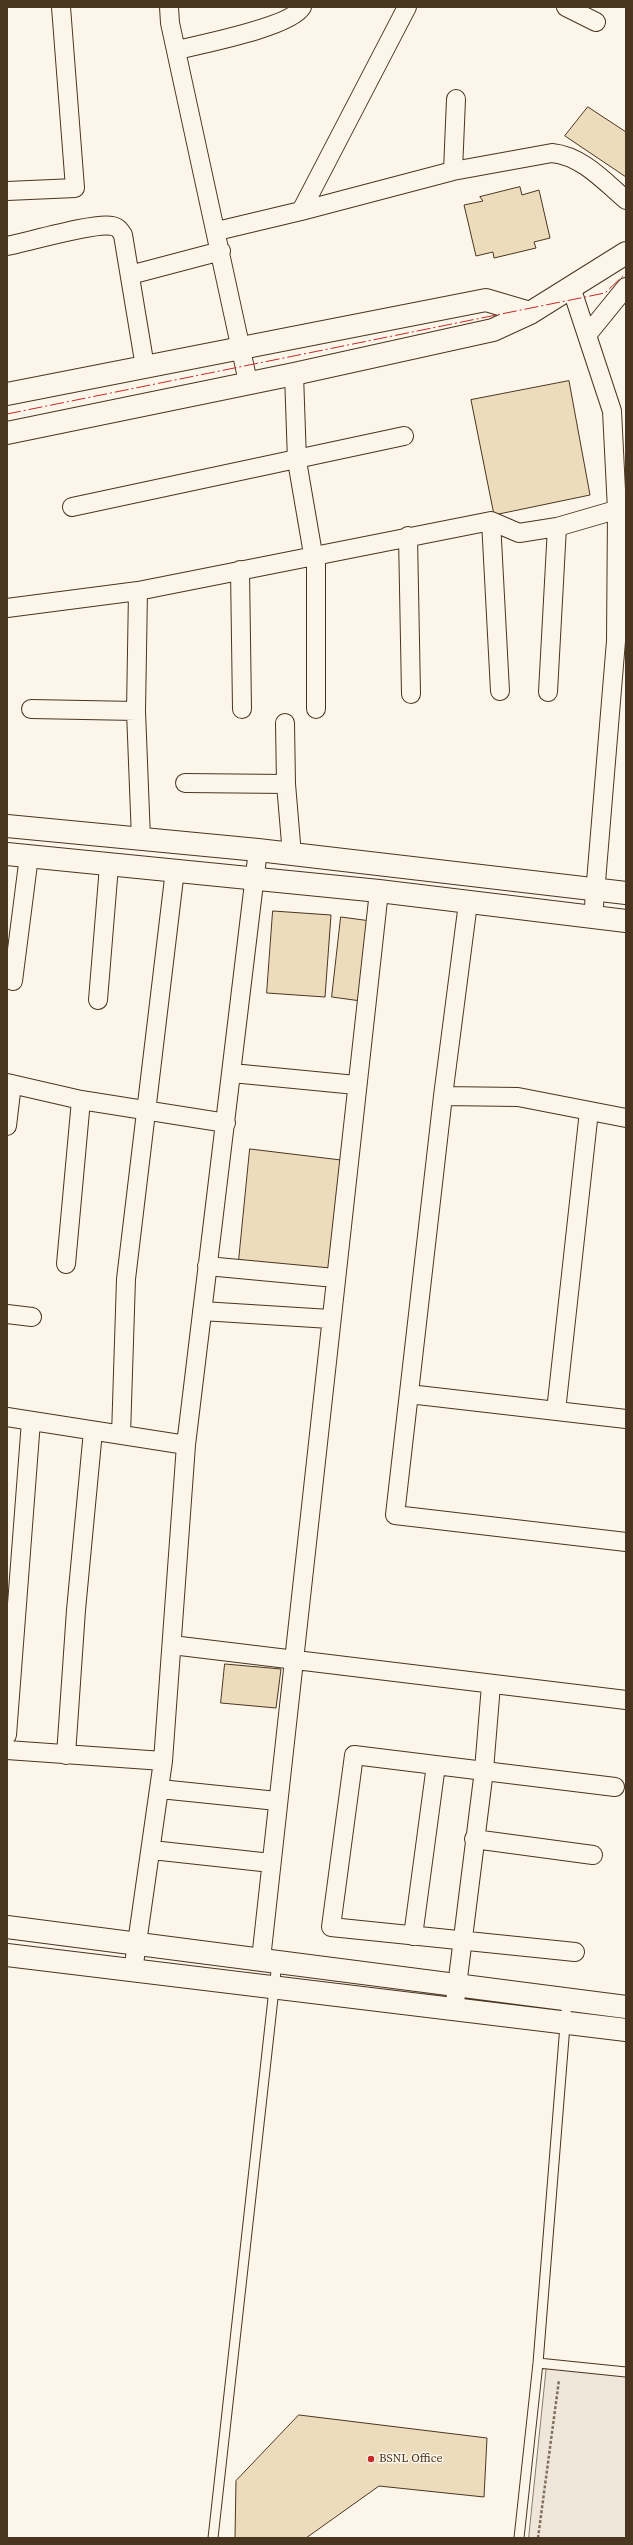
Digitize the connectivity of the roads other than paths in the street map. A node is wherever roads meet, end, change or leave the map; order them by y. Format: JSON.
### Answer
{"nodes":[{"id":1,"x":61,"y":7,"type":"edge"},
{"id":2,"x":169,"y":7,"type":"edge"},
{"id":3,"x":302,"y":7,"type":"edge"},
{"id":4,"x":407,"y":7,"type":"edge"},
{"id":5,"x":566,"y":7,"type":"edge"},
{"id":6,"x":596,"y":22,"type":"dead end"},
{"id":7,"x":176,"y":50,"type":"junction"},
{"id":8,"x":456,"y":99,"type":"dead end"},
{"id":9,"x":453,"y":171,"type":"junction"},
{"id":10,"x":7,"y":191,"type":"edge"},
{"id":11,"x":626,"y":200,"type":"edge"},
{"id":12,"x":301,"y":211,"type":"junction"},
{"id":13,"x":217,"y":231,"type":"junction"},
{"id":14,"x":7,"y":246,"type":"edge"},
{"id":15,"x":221,"y":252,"type":"junction"},
{"id":16,"x":626,"y":253,"type":"edge"},
{"id":17,"x":130,"y":275,"type":"junction"},
{"id":18,"x":571,"y":287,"type":"junction"},
{"id":19,"x":626,"y":287,"type":"edge"},
{"id":20,"x":530,"y":313,"type":"junction"},
{"id":21,"x":587,"y":335,"type":"junction"},
{"id":22,"x":241,"y":349,"type":"junction"},
{"id":23,"x":145,"y":367,"type":"junction"},
{"id":24,"x":294,"y":374,"type":"junction"},
{"id":25,"x":248,"y":382,"type":"junction"},
{"id":26,"x":7,"y":394,"type":"edge"},
{"id":27,"x":619,"y":410,"type":"edge"},
{"id":28,"x":7,"y":433,"type":"edge"},
{"id":29,"x":404,"y":436,"type":"dead end"},
{"id":30,"x":297,"y":461,"type":"junction"},
{"id":31,"x":72,"y":507,"type":"dead end"},
{"id":32,"x":622,"y":508,"type":"edge"},
{"id":33,"x":491,"y":521,"type":"junction"},
{"id":34,"x":557,"y":527,"type":"junction"},
{"id":35,"x":408,"y":536,"type":"junction"},
{"id":36,"x":314,"y":555,"type":"junction"},
{"id":37,"x":240,"y":570,"type":"junction"},
{"id":38,"x":621,"y":575,"type":"edge"},
{"id":39,"x":138,"y":591,"type":"junction"},
{"id":40,"x":7,"y":608,"type":"edge"},
{"id":41,"x":620,"y":653,"type":"edge"},
{"id":42,"x":500,"y":691,"type":"dead end"},
{"id":43,"x":548,"y":692,"type":"dead end"},
{"id":44,"x":411,"y":694,"type":"dead end"},
{"id":45,"x":618,"y":706,"type":"edge"},
{"id":46,"x":31,"y":709,"type":"dead end"},
{"id":47,"x":316,"y":709,"type":"dead end"},
{"id":48,"x":242,"y":710,"type":"dead end"},
{"id":49,"x":136,"y":711,"type":"junction"},
{"id":50,"x":285,"y":723,"type":"dead end"},
{"id":51,"x":185,"y":782,"type":"dead end"},
{"id":52,"x":286,"y":784,"type":"junction"},
{"id":53,"x":7,"y":826,"type":"edge"},
{"id":54,"x":141,"y":839,"type":"junction"},
{"id":55,"x":258,"y":850,"type":"junction"},
{"id":56,"x":7,"y":854,"type":"edge"},
{"id":57,"x":292,"y":855,"type":"junction"},
{"id":58,"x":29,"y":856,"type":"junction"},
{"id":59,"x":109,"y":866,"type":"junction"},
{"id":60,"x":175,"y":870,"type":"junction"},
{"id":61,"x":254,"y":878,"type":"junction"},
{"id":62,"x":595,"y":890,"type":"junction"},
{"id":63,"x":379,"y":891,"type":"junction"},
{"id":64,"x":626,"y":893,"type":"edge"},
{"id":65,"x":468,"y":903,"type":"junction"},
{"id":66,"x":592,"y":918,"type":"junction"},
{"id":67,"x":626,"y":920,"type":"edge"},
{"id":68,"x":13,"y":981,"type":"dead end"},
{"id":69,"x":98,"y":1000,"type":"dead end"},
{"id":70,"x":232,"y":1073,"type":"junction"},
{"id":71,"x":9,"y":1084,"type":"edge"},
{"id":72,"x":356,"y":1085,"type":"junction"},
{"id":73,"x":443,"y":1096,"type":"junction"},
{"id":74,"x":81,"y":1100,"type":"junction"},
{"id":75,"x":146,"y":1109,"type":"junction"},
{"id":76,"x":588,"y":1111,"type":"junction"},
{"id":77,"x":626,"y":1118,"type":"edge"},
{"id":78,"x":226,"y":1122,"type":"junction"},
{"id":79,"x":7,"y":1126,"type":"edge"},
{"id":80,"x":66,"y":1264,"type":"dead end"},
{"id":81,"x":207,"y":1266,"type":"junction"},
{"id":82,"x":335,"y":1278,"type":"junction"},
{"id":83,"x":202,"y":1311,"type":"junction"},
{"id":84,"x":7,"y":1314,"type":"edge"},
{"id":85,"x":32,"y":1317,"type":"dead end"},
{"id":86,"x":330,"y":1319,"type":"junction"},
{"id":87,"x":409,"y":1394,"type":"junction"},
{"id":88,"x":556,"y":1411,"type":"junction"},
{"id":89,"x":7,"y":1417,"type":"edge"},
{"id":90,"x":626,"y":1419,"type":"edge"},
{"id":91,"x":31,"y":1421,"type":"junction"},
{"id":92,"x":93,"y":1431,"type":"junction"},
{"id":93,"x":121,"y":1435,"type":"junction"},
{"id":94,"x":186,"y":1445,"type":"junction"},
{"id":95,"x":626,"y":1542,"type":"edge"},
{"id":96,"x":172,"y":1644,"type":"junction"},
{"id":97,"x":292,"y":1660,"type":"junction"},
{"id":98,"x":491,"y":1685,"type":"junction"},
{"id":99,"x":626,"y":1700,"type":"edge"},
{"id":100,"x":7,"y":1735,"type":"edge"},
{"id":101,"x":7,"y":1750,"type":"edge"},
{"id":102,"x":66,"y":1755,"type":"junction"},
{"id":103,"x":163,"y":1761,"type":"junction"},
{"id":104,"x":436,"y":1765,"type":"junction"},
{"id":105,"x":484,"y":1770,"type":"junction"},
{"id":106,"x":615,"y":1787,"type":"dead end"},
{"id":107,"x":160,"y":1789,"type":"junction"},
{"id":108,"x":277,"y":1801,"type":"junction"},
{"id":109,"x":474,"y":1839,"type":"junction"},
{"id":110,"x":152,"y":1850,"type":"junction"},
{"id":111,"x":593,"y":1855,"type":"dead end"},
{"id":112,"x":271,"y":1863,"type":"junction"},
{"id":113,"x":7,"y":1927,"type":"edge"},
{"id":114,"x":413,"y":1936,"type":"junction"},
{"id":115,"x":462,"y":1939,"type":"junction"},
{"id":116,"x":138,"y":1943,"type":"junction"},
{"id":117,"x":575,"y":1952,"type":"dead end"},
{"id":118,"x":7,"y":1955,"type":"edge"},
{"id":119,"x":269,"y":1960,"type":"junction"},
{"id":120,"x":133,"y":1971,"type":"junction"},
{"id":121,"x":458,"y":1986,"type":"junction"},
{"id":122,"x":276,"y":1988,"type":"junction"},
{"id":123,"x":567,"y":2000,"type":"junction"},
{"id":124,"x":626,"y":2007,"type":"edge"},
{"id":125,"x":454,"y":2010,"type":"junction"},
{"id":126,"x":565,"y":2024,"type":"junction"},
{"id":127,"x":626,"y":2030,"type":"edge"},
{"id":128,"x":538,"y":2363,"type":"junction"},
{"id":129,"x":626,"y":2372,"type":"edge"},
{"id":130,"x":212,"y":2538,"type":"edge"},
{"id":131,"x":519,"y":2538,"type":"edge"}],
"edges":[{"from":1,"to":10,"type":"street"},
{"from":2,"to":7,"type":"street"},
{"from":3,"to":7,"type":"street"},
{"from":4,"to":12,"type":"street"},
{"from":5,"to":6,"type":"street"},
{"from":7,"to":13,"type":"street"},
{"from":8,"to":9,"type":"street"},
{"from":9,"to":11,"type":"street"},
{"from":9,"to":12,"type":"street"},
{"from":12,"to":13,"type":"street"},
{"from":13,"to":15,"type":"street"},
{"from":14,"to":17,"type":"street"},
{"from":15,"to":17,"type":"street"},
{"from":15,"to":22,"type":"street"},
{"from":16,"to":18,"type":"street"},
{"from":17,"to":23,"type":"street"},
{"from":18,"to":20,"type":"street"},
{"from":18,"to":21,"type":"street"},
{"from":19,"to":21,"type":"street"},
{"from":20,"to":22,"type":"street"},
{"from":20,"to":24,"type":"street"},
{"from":21,"to":27,"type":"street"},
{"from":22,"to":23,"type":"street"},
{"from":22,"to":25,"type":"street"},
{"from":23,"to":26,"type":"street"},
{"from":24,"to":25,"type":"street"},
{"from":24,"to":30,"type":"street"},
{"from":25,"to":28,"type":"street"},
{"from":27,"to":32,"type":"street"},
{"from":29,"to":30,"type":"street"},
{"from":30,"to":31,"type":"street"},
{"from":30,"to":36,"type":"street"},
{"from":32,"to":34,"type":"street"},
{"from":32,"to":38,"type":"street"},
{"from":33,"to":34,"type":"street"},
{"from":33,"to":35,"type":"street"},
{"from":33,"to":42,"type":"street"},
{"from":34,"to":43,"type":"street"},
{"from":35,"to":36,"type":"street"},
{"from":35,"to":44,"type":"street"},
{"from":36,"to":37,"type":"street"},
{"from":36,"to":47,"type":"street"},
{"from":37,"to":39,"type":"street"},
{"from":37,"to":48,"type":"street"},
{"from":38,"to":41,"type":"street"},
{"from":39,"to":40,"type":"street"},
{"from":39,"to":49,"type":"street"},
{"from":41,"to":45,"type":"street"},
{"from":45,"to":62,"type":"street"},
{"from":46,"to":49,"type":"street"},
{"from":49,"to":54,"type":"street"},
{"from":50,"to":52,"type":"street"},
{"from":51,"to":52,"type":"street"},
{"from":52,"to":57,"type":"street"},
{"from":53,"to":54,"type":"street"},
{"from":54,"to":55,"type":"street"},
{"from":55,"to":57,"type":"street"},
{"from":55,"to":61,"type":"street"},
{"from":56,"to":58,"type":"street"},
{"from":57,"to":62,"type":"street"},
{"from":58,"to":59,"type":"street"},
{"from":58,"to":68,"type":"street"},
{"from":59,"to":60,"type":"street"},
{"from":59,"to":69,"type":"street"},
{"from":60,"to":61,"type":"street"},
{"from":60,"to":75,"type":"street"},
{"from":61,"to":63,"type":"street"},
{"from":61,"to":70,"type":"street"},
{"from":62,"to":64,"type":"street"},
{"from":62,"to":66,"type":"street"},
{"from":63,"to":65,"type":"street"},
{"from":63,"to":72,"type":"street"},
{"from":65,"to":66,"type":"street"},
{"from":65,"to":73,"type":"street"},
{"from":66,"to":67,"type":"street"},
{"from":70,"to":72,"type":"street"},
{"from":70,"to":78,"type":"street"},
{"from":71,"to":74,"type":"street"},
{"from":71,"to":79,"type":"street"},
{"from":72,"to":82,"type":"street"},
{"from":73,"to":76,"type":"street"},
{"from":73,"to":87,"type":"street"},
{"from":74,"to":75,"type":"street"},
{"from":74,"to":80,"type":"street"},
{"from":75,"to":78,"type":"street"},
{"from":75,"to":93,"type":"street"},
{"from":76,"to":77,"type":"street"},
{"from":76,"to":88,"type":"street"},
{"from":78,"to":81,"type":"street"},
{"from":81,"to":82,"type":"street"},
{"from":81,"to":83,"type":"street"},
{"from":82,"to":86,"type":"street"},
{"from":83,"to":86,"type":"street"},
{"from":83,"to":94,"type":"street"},
{"from":84,"to":85,"type":"street"},
{"from":86,"to":97,"type":"street"},
{"from":87,"to":88,"type":"street"},
{"from":87,"to":95,"type":"street"},
{"from":88,"to":90,"type":"street"},
{"from":89,"to":91,"type":"street"},
{"from":91,"to":92,"type":"street"},
{"from":91,"to":100,"type":"street"},
{"from":92,"to":93,"type":"street"},
{"from":92,"to":102,"type":"street"},
{"from":93,"to":94,"type":"street"},
{"from":94,"to":96,"type":"street"},
{"from":96,"to":97,"type":"street"},
{"from":96,"to":103,"type":"street"},
{"from":97,"to":98,"type":"street"},
{"from":97,"to":108,"type":"street"},
{"from":98,"to":99,"type":"street"},
{"from":98,"to":105,"type":"street"},
{"from":101,"to":102,"type":"street"},
{"from":102,"to":103,"type":"street"},
{"from":103,"to":107,"type":"street"},
{"from":104,"to":105,"type":"street"},
{"from":104,"to":114,"type":"street"},
{"from":104,"to":114,"type":"street"},
{"from":105,"to":106,"type":"street"},
{"from":105,"to":109,"type":"street"},
{"from":107,"to":108,"type":"street"},
{"from":107,"to":110,"type":"street"},
{"from":108,"to":112,"type":"street"},
{"from":109,"to":111,"type":"street"},
{"from":109,"to":115,"type":"street"},
{"from":110,"to":112,"type":"street"},
{"from":110,"to":116,"type":"street"},
{"from":112,"to":119,"type":"street"},
{"from":113,"to":116,"type":"street"},
{"from":114,"to":115,"type":"street"},
{"from":115,"to":117,"type":"street"},
{"from":115,"to":121,"type":"street"},
{"from":116,"to":119,"type":"street"},
{"from":116,"to":120,"type":"street"},
{"from":118,"to":120,"type":"street"},
{"from":119,"to":121,"type":"street"},
{"from":119,"to":122,"type":"lane"},
{"from":120,"to":122,"type":"street"},
{"from":121,"to":123,"type":"street"},
{"from":121,"to":125,"type":"street"},
{"from":122,"to":125,"type":"street"},
{"from":122,"to":130,"type":"lane"},
{"from":123,"to":124,"type":"street"},
{"from":123,"to":126,"type":"lane"},
{"from":125,"to":126,"type":"street"},
{"from":126,"to":127,"type":"street"},
{"from":126,"to":128,"type":"lane"},
{"from":128,"to":129,"type":"lane"},
{"from":128,"to":131,"type":"lane"}]}
